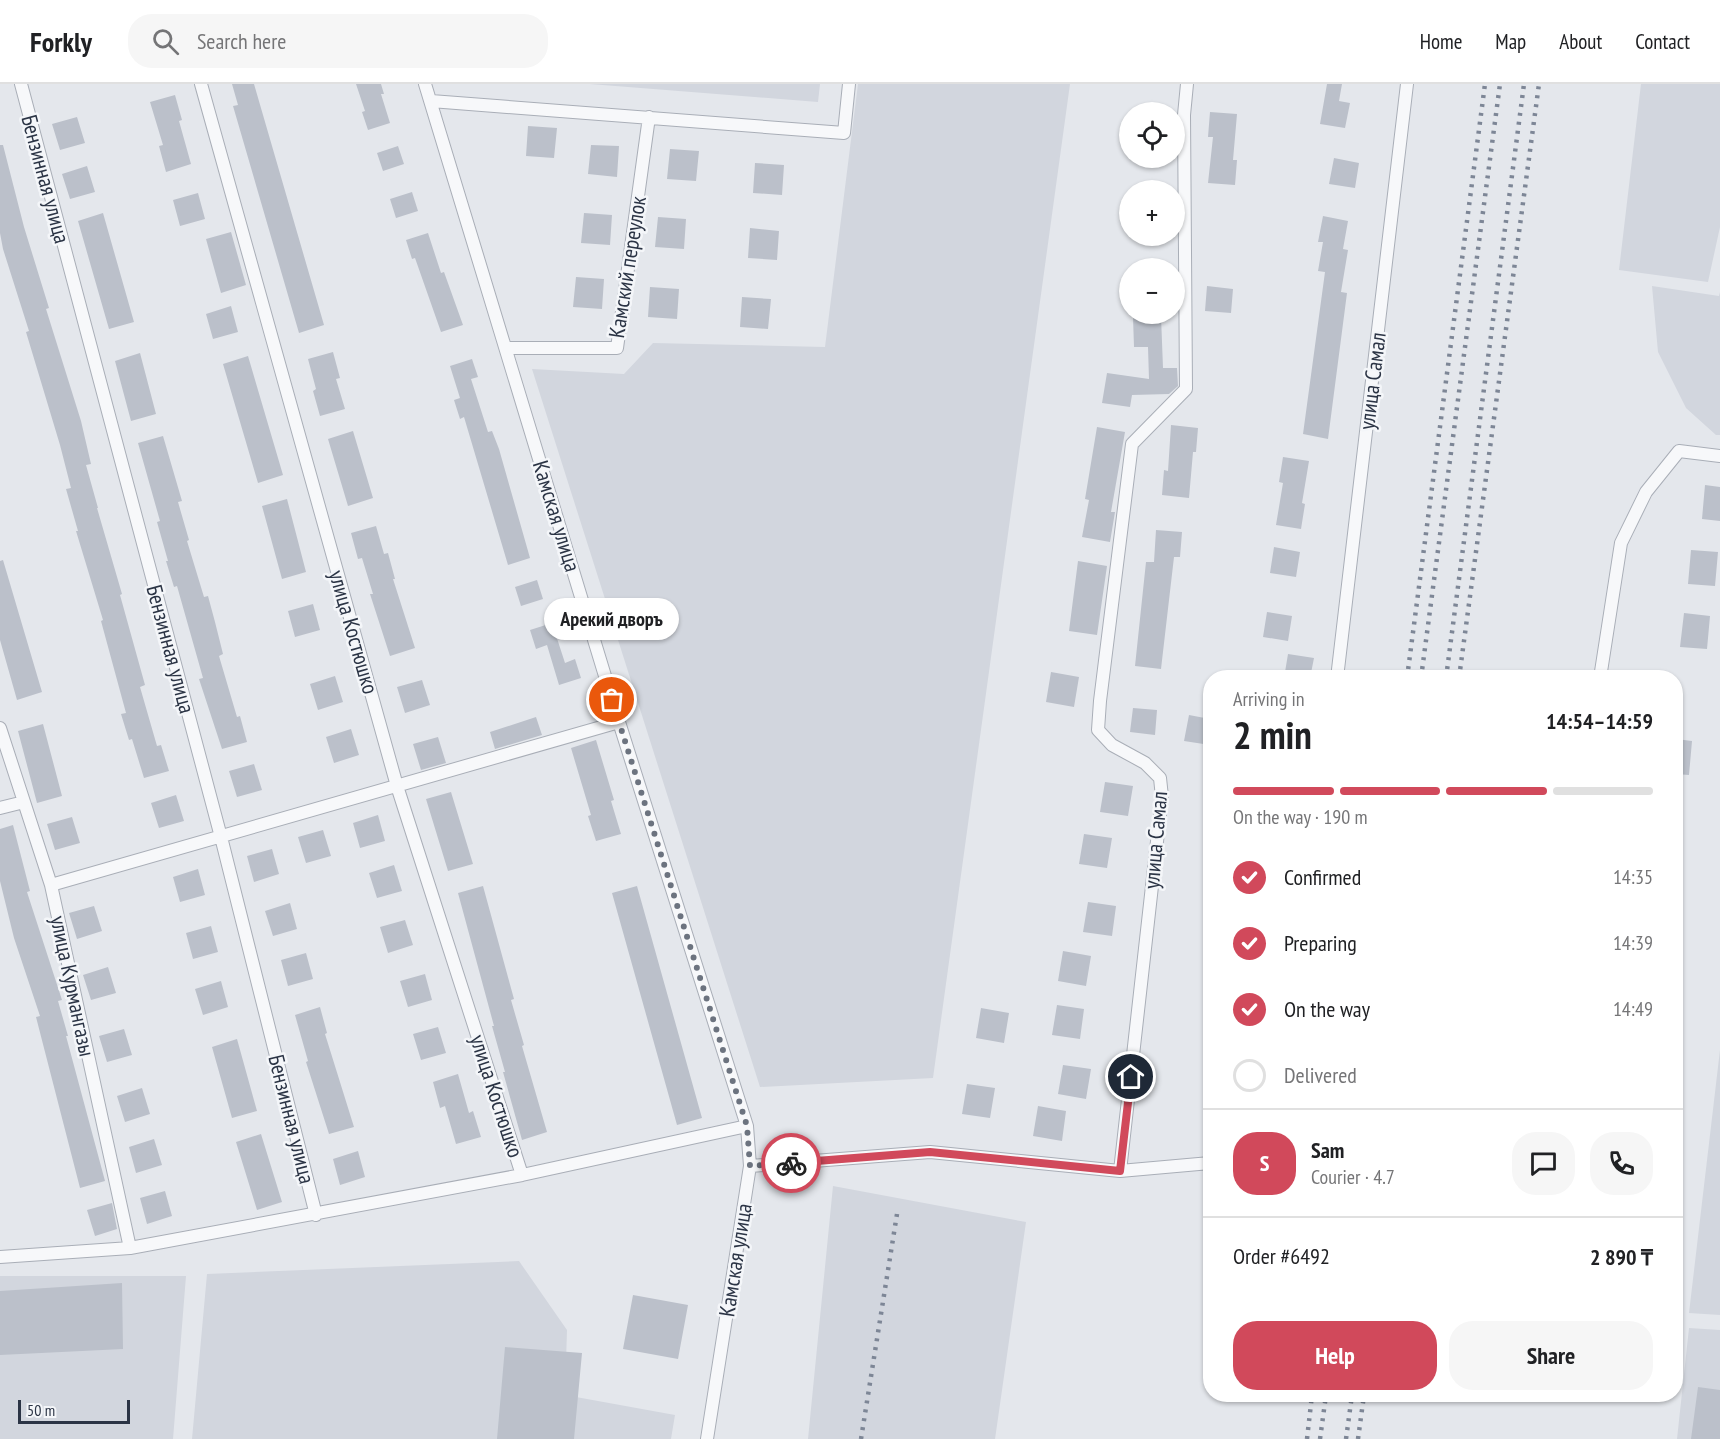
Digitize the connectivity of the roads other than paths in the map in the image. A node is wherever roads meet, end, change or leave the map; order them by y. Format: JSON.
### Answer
{"nodes":[{"id":1,"x":21,"y":84,"type":"edge"},
{"id":2,"x":201,"y":84,"type":"edge"},
{"id":3,"x":425,"y":84,"type":"edge"},
{"id":4,"x":849,"y":84,"type":"edge"},
{"id":5,"x":1187,"y":84,"type":"edge"},
{"id":6,"x":1407,"y":84,"type":"edge"},
{"id":7,"x":431,"y":101,"type":"junction"},
{"id":8,"x":649,"y":117,"type":"junction"},
{"id":9,"x":507,"y":348,"type":"junction"},
{"id":10,"x":1720,"y":456,"type":"edge"},
{"id":11,"x":1338,"y":670,"type":"edge"},
{"id":12,"x":1601,"y":670,"type":"edge"},
{"id":13,"x":619,"y":722,"type":"junction"},
{"id":14,"x":0,"y":728,"type":"edge"},
{"id":15,"x":397,"y":786,"type":"junction"},
{"id":16,"x":24,"y":802,"type":"junction"},
{"id":17,"x":0,"y":807,"type":"edge"},
{"id":18,"x":221,"y":837,"type":"junction"},
{"id":19,"x":51,"y":885,"type":"junction"},
{"id":20,"x":747,"y":1126,"type":"junction"},
{"id":21,"x":1203,"y":1164,"type":"edge"},
{"id":22,"x":750,"y":1166,"type":"junction"},
{"id":23,"x":1120,"y":1171,"type":"junction"},
{"id":24,"x":522,"y":1175,"type":"junction"},
{"id":25,"x":316,"y":1215,"type":"junction"},
{"id":26,"x":130,"y":1248,"type":"junction"},
{"id":27,"x":0,"y":1257,"type":"edge"},
{"id":28,"x":707,"y":1439,"type":"edge"}],
"edges":[{"from":1,"to":18,"type":"street","name":"Бензинная улица"},
{"from":2,"to":15,"type":"street","name":"улица Костюшко"},
{"from":3,"to":7,"type":"street","name":"Камская улица"},
{"from":4,"to":8,"type":"street"},
{"from":5,"to":23,"type":"street","name":"улица Самал"},
{"from":6,"to":11,"type":"street","name":"улица Самал"},
{"from":7,"to":8,"type":"street"},
{"from":7,"to":9,"type":"street","name":"Камская улица"},
{"from":8,"to":9,"type":"street","name":"Камский переулок"},
{"from":9,"to":13,"type":"street","name":"Камская улица"},
{"from":10,"to":12,"type":"street"},
{"from":13,"to":15,"type":"street"},
{"from":13,"to":20,"type":"street","name":"Камская улица"},
{"from":14,"to":16,"type":"street","name":"улица Курмангазы"},
{"from":15,"to":18,"type":"street"},
{"from":15,"to":24,"type":"street","name":"улица Костюшко"},
{"from":16,"to":17,"type":"street"},
{"from":16,"to":19,"type":"street","name":"улица Курмангазы"},
{"from":18,"to":19,"type":"street"},
{"from":18,"to":25,"type":"street","name":"Бензинная улица"},
{"from":19,"to":26,"type":"street","name":"улица Курмангазы"},
{"from":20,"to":22,"type":"street","name":"Камская улица"},
{"from":20,"to":24,"type":"street"},
{"from":21,"to":23,"type":"street"},
{"from":22,"to":23,"type":"street"},
{"from":22,"to":28,"type":"street","name":"Камская улица"},
{"from":24,"to":25,"type":"street"},
{"from":25,"to":26,"type":"street"},
{"from":26,"to":27,"type":"street"}]}
